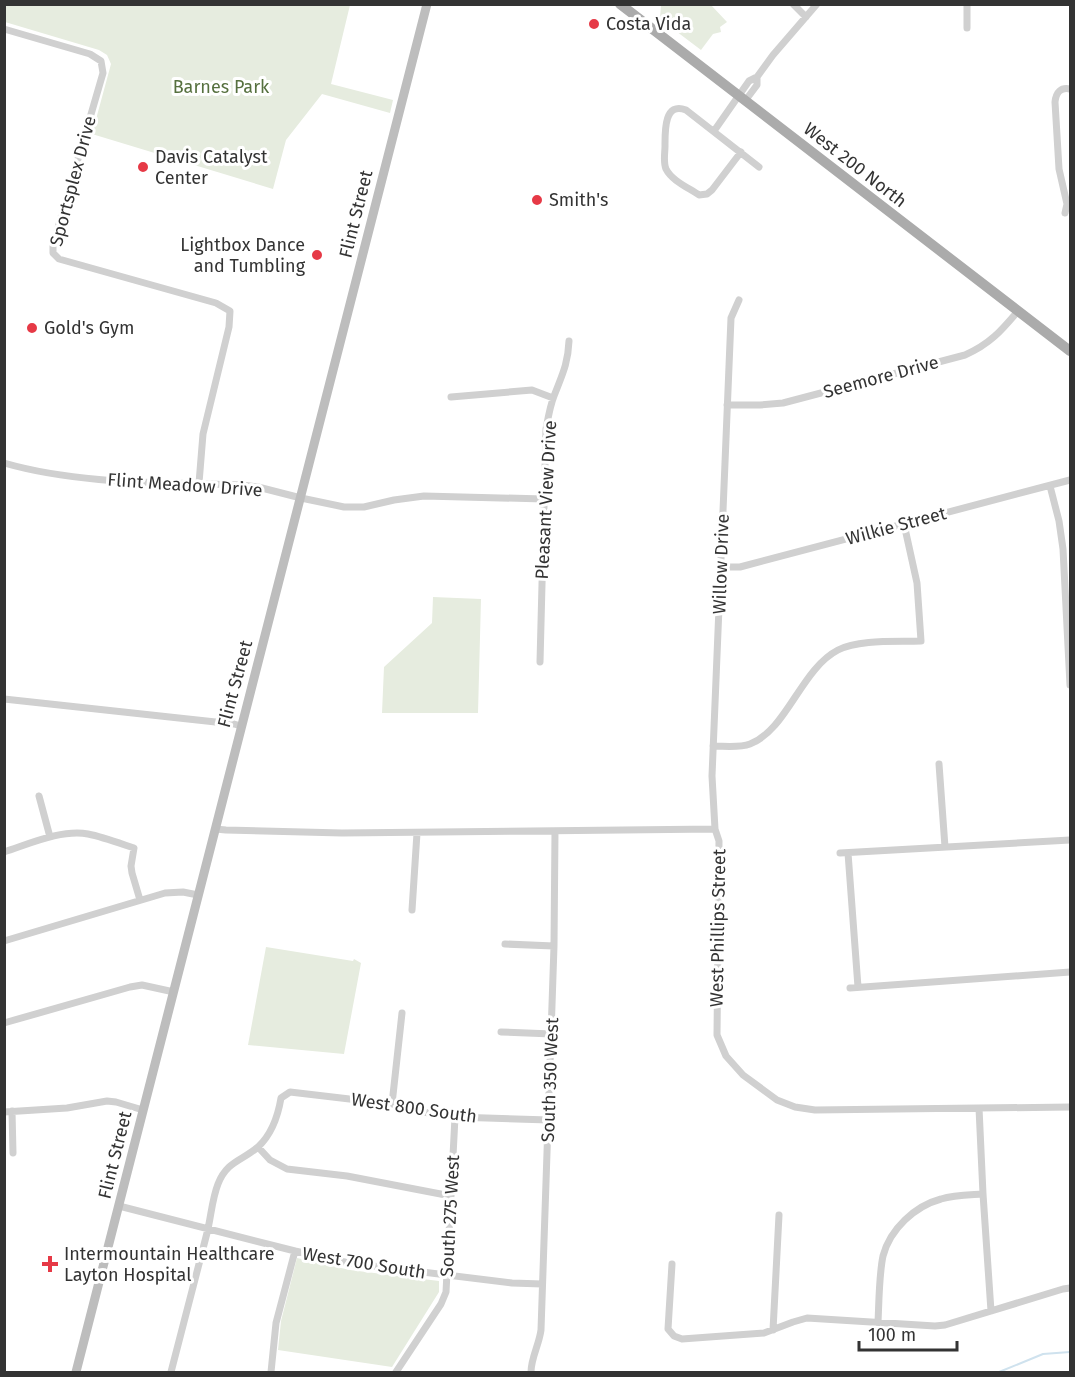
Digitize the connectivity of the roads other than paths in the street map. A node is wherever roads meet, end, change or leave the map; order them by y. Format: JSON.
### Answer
{"nodes":[{"id":1,"x":427,"y":4,"type":"edge"},
{"id":2,"x":620,"y":4,"type":"edge"},
{"id":3,"x":793,"y":4,"type":"edge"},
{"id":4,"x":817,"y":4,"type":"edge"},
{"id":5,"x":967,"y":4,"type":"edge"},
{"id":6,"x":806,"y":17,"type":"junction"},
{"id":7,"x":967,"y":28,"type":"dead end"},
{"id":8,"x":4,"y":29,"type":"edge"},
{"id":9,"x":1071,"y":89,"type":"edge"},
{"id":10,"x":742,"y":98,"type":"junction"},
{"id":11,"x":714,"y":130,"type":"junction"},
{"id":12,"x":741,"y":152,"type":"junction"},
{"id":13,"x":759,"y":166,"type":"dead end"},
{"id":14,"x":1065,"y":213,"type":"dead end"},
{"id":15,"x":739,"y":300,"type":"dead end"},
{"id":16,"x":1018,"y":311,"type":"junction"},
{"id":17,"x":569,"y":341,"type":"dead end"},
{"id":18,"x":1071,"y":351,"type":"edge"},
{"id":19,"x":452,"y":397,"type":"dead end"},
{"id":20,"x":553,"y":398,"type":"junction"},
{"id":21,"x":727,"y":405,"type":"junction"},
{"id":22,"x":4,"y":463,"type":"edge"},
{"id":23,"x":1071,"y":480,"type":"edge"},
{"id":24,"x":199,"y":483,"type":"junction"},
{"id":25,"x":1050,"y":486,"type":"junction"},
{"id":26,"x":301,"y":498,"type":"junction"},
{"id":27,"x":544,"y":499,"type":"junction"},
{"id":28,"x":904,"y":524,"type":"junction"},
{"id":29,"x":721,"y":567,"type":"junction"},
{"id":30,"x":540,"y":662,"type":"dead end"},
{"id":31,"x":1071,"y":685,"type":"edge"},
{"id":32,"x":4,"y":699,"type":"edge"},
{"id":33,"x":241,"y":726,"type":"junction"},
{"id":34,"x":713,"y":746,"type":"junction"},
{"id":35,"x":939,"y":764,"type":"dead end"},
{"id":36,"x":39,"y":796,"type":"dead end"},
{"id":37,"x":215,"y":829,"type":"junction"},
{"id":38,"x":715,"y":829,"type":"junction"},
{"id":39,"x":555,"y":831,"type":"junction"},
{"id":40,"x":417,"y":833,"type":"junction"},
{"id":41,"x":50,"y":837,"type":"junction"},
{"id":42,"x":1071,"y":840,"type":"edge"},
{"id":43,"x":945,"y":847,"type":"junction"},
{"id":44,"x":4,"y":852,"type":"edge"},
{"id":45,"x":198,"y":895,"type":"junction"},
{"id":46,"x":140,"y":900,"type":"junction"},
{"id":47,"x":412,"y":910,"type":"dead end"},
{"id":48,"x":7,"y":940,"type":"edge"},
{"id":49,"x":505,"y":944,"type":"dead end"},
{"id":50,"x":554,"y":946,"type":"junction"},
{"id":51,"x":1071,"y":972,"type":"edge"},
{"id":52,"x":174,"y":992,"type":"junction"},
{"id":53,"x":402,"y":1013,"type":"dead end"},
{"id":54,"x":4,"y":1023,"type":"edge"},
{"id":55,"x":501,"y":1032,"type":"dead end"},
{"id":56,"x":552,"y":1034,"type":"junction"},
{"id":57,"x":392,"y":1104,"type":"junction"},
{"id":58,"x":1071,"y":1107,"type":"edge"},
{"id":59,"x":979,"y":1108,"type":"junction"},
{"id":60,"x":143,"y":1110,"type":"junction"},
{"id":61,"x":8,"y":1111,"type":"edge"},
{"id":62,"x":455,"y":1117,"type":"junction"},
{"id":63,"x":549,"y":1120,"type":"junction"},
{"id":64,"x":258,"y":1147,"type":"junction"},
{"id":65,"x":13,"y":1153,"type":"dead end"},
{"id":66,"x":983,"y":1194,"type":"junction"},
{"id":67,"x":451,"y":1196,"type":"junction"},
{"id":68,"x":119,"y":1206,"type":"junction"},
{"id":69,"x":779,"y":1215,"type":"dead end"},
{"id":70,"x":208,"y":1229,"type":"junction"},
{"id":71,"x":295,"y":1251,"type":"junction"},
{"id":72,"x":672,"y":1264,"type":"dead end"},
{"id":73,"x":448,"y":1276,"type":"junction"},
{"id":74,"x":542,"y":1284,"type":"junction"},
{"id":75,"x":1071,"y":1288,"type":"edge"},
{"id":76,"x":991,"y":1311,"type":"junction"},
{"id":77,"x":878,"y":1322,"type":"junction"},
{"id":78,"x":773,"y":1330,"type":"junction"},
{"id":79,"x":76,"y":1372,"type":"edge"},
{"id":80,"x":171,"y":1372,"type":"edge"},
{"id":81,"x":271,"y":1372,"type":"edge"},
{"id":82,"x":396,"y":1372,"type":"edge"},
{"id":83,"x":531,"y":1372,"type":"edge"}],
"edges":[{"from":1,"to":26,"type":"street","name":"Flint Street"},
{"from":2,"to":10,"type":"main road","name":"West 200 North"},
{"from":3,"to":6,"type":"street"},
{"from":4,"to":6,"type":"street"},
{"from":5,"to":7,"type":"street"},
{"from":6,"to":10,"type":"street"},
{"from":8,"to":24,"type":"street","name":"Sportsplex Drive"},
{"from":9,"to":14,"type":"street"},
{"from":10,"to":11,"type":"street"},
{"from":10,"to":16,"type":"main road","name":"West 200 North"},
{"from":11,"to":12,"type":"street"},
{"from":11,"to":12,"type":"street"},
{"from":12,"to":13,"type":"street"},
{"from":15,"to":21,"type":"street","name":"Willow Drive"},
{"from":16,"to":18,"type":"main road","name":"West 200 North"},
{"from":16,"to":21,"type":"street","name":"Seemore Drive"},
{"from":17,"to":20,"type":"street","name":"Pleasant View Drive"},
{"from":19,"to":20,"type":"street"},
{"from":20,"to":27,"type":"street","name":"Pleasant View Drive"},
{"from":21,"to":29,"type":"street","name":"Willow Drive"},
{"from":22,"to":24,"type":"street","name":"Flint Meadow Drive"},
{"from":23,"to":25,"type":"street","name":"Wilkie Street"},
{"from":24,"to":26,"type":"street","name":"Flint Meadow Drive"},
{"from":25,"to":28,"type":"street","name":"Wilkie Street"},
{"from":25,"to":31,"type":"street"},
{"from":26,"to":27,"type":"street","name":"Flint Meadow Drive"},
{"from":26,"to":33,"type":"street","name":"Flint Street"},
{"from":27,"to":30,"type":"street","name":"Pleasant View Drive"},
{"from":28,"to":29,"type":"street","name":"Wilkie Street"},
{"from":28,"to":34,"type":"street"},
{"from":29,"to":34,"type":"street","name":"Willow Drive"},
{"from":32,"to":33,"type":"street"},
{"from":33,"to":37,"type":"street","name":"Flint Street"},
{"from":34,"to":38,"type":"street","name":"Willow Drive"},
{"from":35,"to":43,"type":"street"},
{"from":36,"to":41,"type":"street"},
{"from":37,"to":40,"type":"street","name":"West Phillips Street"},
{"from":37,"to":45,"type":"street","name":"Flint Street"},
{"from":38,"to":39,"type":"street","name":"West Phillips Street"},
{"from":38,"to":59,"type":"street","name":"West Phillips Street"},
{"from":39,"to":40,"type":"street","name":"West Phillips Street"},
{"from":39,"to":50,"type":"street","name":"South 350 West"},
{"from":40,"to":47,"type":"street"},
{"from":41,"to":44,"type":"street"},
{"from":41,"to":46,"type":"street"},
{"from":42,"to":43,"type":"street"},
{"from":43,"to":51,"type":"street"},
{"from":45,"to":46,"type":"street"},
{"from":45,"to":52,"type":"street","name":"Flint Street"},
{"from":46,"to":48,"type":"street"},
{"from":49,"to":50,"type":"street"},
{"from":50,"to":56,"type":"street","name":"South 350 West"},
{"from":52,"to":54,"type":"street"},
{"from":52,"to":60,"type":"street","name":"Flint Street"},
{"from":53,"to":57,"type":"street"},
{"from":55,"to":56,"type":"street"},
{"from":56,"to":63,"type":"street","name":"South 350 West"},
{"from":57,"to":62,"type":"street","name":"West 800 South"},
{"from":57,"to":64,"type":"street","name":"West 800 South"},
{"from":58,"to":59,"type":"street","name":"West Phillips Street"},
{"from":59,"to":66,"type":"street"},
{"from":60,"to":61,"type":"street"},
{"from":60,"to":68,"type":"street","name":"Flint Street"},
{"from":61,"to":65,"type":"street"},
{"from":62,"to":63,"type":"street","name":"West 800 South"},
{"from":62,"to":67,"type":"street","name":"South 275 West"},
{"from":63,"to":74,"type":"street","name":"South 350 West"},
{"from":64,"to":67,"type":"street"},
{"from":64,"to":70,"type":"street"},
{"from":66,"to":76,"type":"street"},
{"from":66,"to":77,"type":"street"},
{"from":67,"to":73,"type":"street","name":"South 275 West"},
{"from":68,"to":70,"type":"street","name":"West 700 South"},
{"from":68,"to":79,"type":"street","name":"Flint Street"},
{"from":69,"to":78,"type":"street"},
{"from":70,"to":71,"type":"street","name":"West 700 South"},
{"from":70,"to":80,"type":"street"},
{"from":71,"to":73,"type":"street","name":"West 700 South"},
{"from":71,"to":81,"type":"street"},
{"from":72,"to":78,"type":"street"},
{"from":73,"to":74,"type":"street","name":"West 700 South"},
{"from":73,"to":82,"type":"street","name":"South 275 West"},
{"from":74,"to":83,"type":"street","name":"South 350 West"},
{"from":75,"to":76,"type":"street"},
{"from":76,"to":77,"type":"street"},
{"from":77,"to":78,"type":"street"}]}
